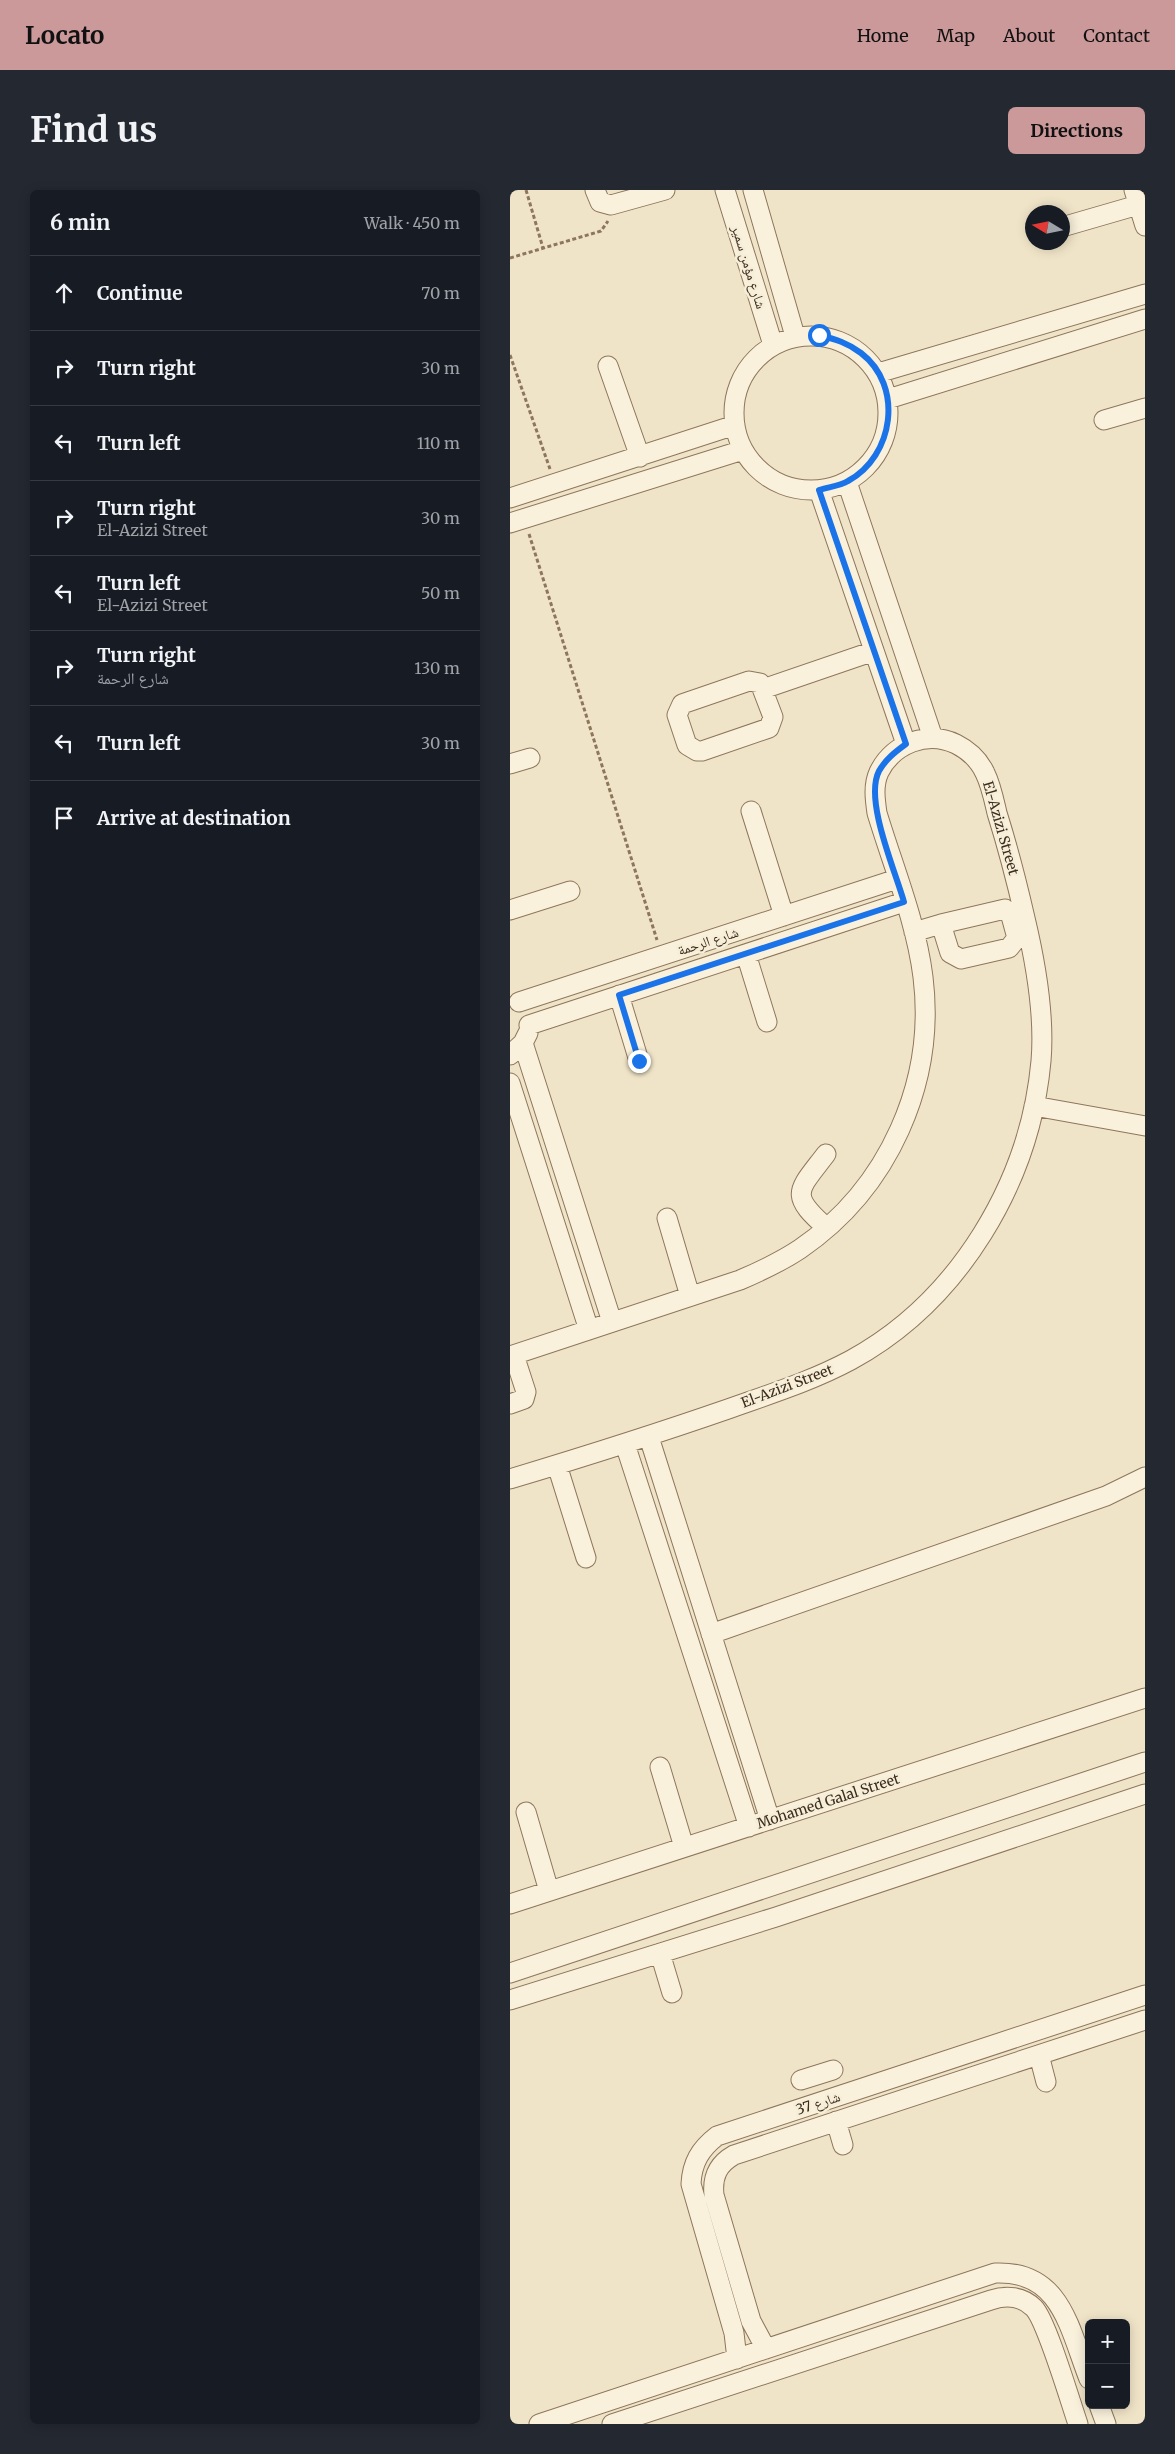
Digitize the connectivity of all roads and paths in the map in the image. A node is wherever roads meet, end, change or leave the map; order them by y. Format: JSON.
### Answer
{"nodes":[{"id":1,"x":526,"y":190,"type":"edge"},
{"id":2,"x":595,"y":190,"type":"edge"},
{"id":3,"x":665,"y":190,"type":"edge"},
{"id":4,"x":725,"y":190,"type":"edge"},
{"id":5,"x":753,"y":190,"type":"edge"},
{"id":6,"x":1136,"y":197,"type":"edge"},
{"id":7,"x":611,"y":205,"type":"junction"},
{"id":8,"x":1070,"y":225,"type":"edge"},
{"id":9,"x":1145,"y":226,"type":"edge"},
{"id":10,"x":543,"y":248,"type":"junction"},
{"id":11,"x":510,"y":258,"type":"edge"},
{"id":12,"x":1145,"y":294,"type":"edge"},
{"id":13,"x":1145,"y":319,"type":"edge"},
{"id":14,"x":795,"y":336,"type":"junction"},
{"id":15,"x":773,"y":345,"type":"junction"},
{"id":16,"x":510,"y":355,"type":"edge"},
{"id":17,"x":608,"y":366,"type":"dead end"},
{"id":18,"x":878,"y":373,"type":"junction"},
{"id":19,"x":888,"y":399,"type":"junction"},
{"id":20,"x":1145,"y":408,"type":"edge"},
{"id":21,"x":1104,"y":420,"type":"dead end"},
{"id":22,"x":735,"y":425,"type":"junction"},
{"id":23,"x":743,"y":450,"type":"junction"},
{"id":24,"x":640,"y":457,"type":"junction"},
{"id":25,"x":847,"y":482,"type":"junction"},
{"id":26,"x":555,"y":484,"type":"junction"},
{"id":27,"x":819,"y":490,"type":"junction"},
{"id":28,"x":510,"y":498,"type":"edge"},
{"id":29,"x":517,"y":521,"type":"edge"},
{"id":30,"x":874,"y":651,"type":"junction"},
{"id":31,"x":763,"y":689,"type":"junction"},
{"id":32,"x":933,"y":738,"type":"junction"},
{"id":33,"x":906,"y":744,"type":"junction"},
{"id":34,"x":530,"y":758,"type":"dead end"},
{"id":35,"x":510,"y":764,"type":"edge"},
{"id":36,"x":751,"y":811,"type":"dead end"},
{"id":37,"x":897,"y":879,"type":"junction"},
{"id":38,"x":570,"y":891,"type":"dead end"},
{"id":39,"x":904,"y":902,"type":"junction"},
{"id":40,"x":510,"y":910,"type":"edge"},
{"id":41,"x":784,"y":916,"type":"junction"},
{"id":42,"x":941,"y":924,"type":"dead end"},
{"id":43,"x":914,"y":932,"type":"junction"},
{"id":44,"x":746,"y":954,"type":"junction"},
{"id":45,"x":662,"y":956,"type":"junction"},
{"id":46,"x":619,"y":995,"type":"junction"},
{"id":47,"x":514,"y":1000,"type":"edge"},
{"id":48,"x":767,"y":1022,"type":"dead end"},
{"id":49,"x":529,"y":1025,"type":"junction"},
{"id":50,"x":517,"y":1049,"type":"edge"},
{"id":51,"x":639,"y":1061,"type":"dead end"},
{"id":52,"x":510,"y":1083,"type":"edge"},
{"id":53,"x":1034,"y":1106,"type":"junction"},
{"id":54,"x":1145,"y":1126,"type":"edge"},
{"id":55,"x":826,"y":1154,"type":"dead end"},
{"id":56,"x":667,"y":1218,"type":"dead end"},
{"id":57,"x":827,"y":1228,"type":"junction"},
{"id":58,"x":690,"y":1296,"type":"junction"},
{"id":59,"x":612,"y":1322,"type":"junction"},
{"id":60,"x":589,"y":1330,"type":"junction"},
{"id":61,"x":512,"y":1356,"type":"edge"},
{"id":62,"x":510,"y":1404,"type":"edge"},
{"id":63,"x":649,"y":1436,"type":"junction"},
{"id":64,"x":625,"y":1444,"type":"junction"},
{"id":65,"x":557,"y":1465,"type":"junction"},
{"id":66,"x":1145,"y":1476,"type":"edge"},
{"id":67,"x":510,"y":1479,"type":"edge"},
{"id":68,"x":586,"y":1558,"type":"dead end"},
{"id":69,"x":711,"y":1634,"type":"junction"},
{"id":70,"x":1145,"y":1698,"type":"edge"},
{"id":71,"x":1145,"y":1762,"type":"edge"},
{"id":72,"x":660,"y":1767,"type":"dead end"},
{"id":73,"x":1145,"y":1794,"type":"edge"},
{"id":74,"x":526,"y":1812,"type":"dead end"},
{"id":75,"x":770,"y":1820,"type":"junction"},
{"id":76,"x":748,"y":1827,"type":"junction"},
{"id":77,"x":684,"y":1847,"type":"junction"},
{"id":78,"x":768,"y":1889,"type":"junction"},
{"id":79,"x":549,"y":1891,"type":"junction"},
{"id":80,"x":510,"y":1904,"type":"edge"},
{"id":81,"x":776,"y":1917,"type":"junction"},
{"id":82,"x":660,"y":1953,"type":"junction"},
{"id":83,"x":510,"y":1973,"type":"edge"},
{"id":84,"x":672,"y":1993,"type":"dead end"},
{"id":85,"x":1145,"y":1995,"type":"edge"},
{"id":86,"x":510,"y":2000,"type":"edge"},
{"id":87,"x":1145,"y":2020,"type":"edge"},
{"id":88,"x":1001,"y":2042,"type":"junction"},
{"id":89,"x":1039,"y":2055,"type":"junction"},
{"id":90,"x":1009,"y":2065,"type":"junction"},
{"id":91,"x":1046,"y":2082,"type":"dead end"},
{"id":92,"x":834,"y":2098,"type":"junction"},
{"id":93,"x":814,"y":2104,"type":"junction"},
{"id":94,"x":836,"y":2121,"type":"junction"},
{"id":95,"x":843,"y":2145,"type":"dead end"},
{"id":96,"x":766,"y":2349,"type":"junction"},
{"id":97,"x":736,"y":2358,"type":"junction"},
{"id":98,"x":1085,"y":2369,"type":"edge"},
{"id":99,"x":1085,"y":2381,"type":"edge"},
{"id":100,"x":1066,"y":2388,"type":"junction"},
{"id":101,"x":1100,"y":2409,"type":"edge"},
{"id":102,"x":539,"y":2424,"type":"edge"},
{"id":103,"x":612,"y":2424,"type":"edge"},
{"id":104,"x":1078,"y":2424,"type":"edge"},
{"id":105,"x":1106,"y":2424,"type":"edge"}],
"edges":[{"from":1,"to":10,"type":"path"},
{"from":2,"to":7,"type":"street"},
{"from":3,"to":7,"type":"street"},
{"from":4,"to":15,"type":"street","name":"شارع مؤمن سمير"},
{"from":5,"to":14,"type":"street","name":"شارع مؤمن سمير"},
{"from":6,"to":8,"type":"street"},
{"from":6,"to":9,"type":"street"},
{"from":7,"to":10,"type":"path"},
{"from":10,"to":11,"type":"path"},
{"from":12,"to":18,"type":"street"},
{"from":13,"to":19,"type":"street"},
{"from":14,"to":15,"type":"street"},
{"from":14,"to":18,"type":"street"},
{"from":15,"to":22,"type":"street"},
{"from":16,"to":26,"type":"path"},
{"from":17,"to":24,"type":"street"},
{"from":18,"to":19,"type":"street"},
{"from":19,"to":25,"type":"street"},
{"from":20,"to":21,"type":"street"},
{"from":22,"to":23,"type":"street"},
{"from":22,"to":24,"type":"street"},
{"from":23,"to":27,"type":"street"},
{"from":23,"to":29,"type":"street"},
{"from":24,"to":26,"type":"street"},
{"from":25,"to":27,"type":"street"},
{"from":25,"to":32,"type":"street"},
{"from":26,"to":28,"type":"street"},
{"from":27,"to":30,"type":"street"},
{"from":29,"to":45,"type":"path"},
{"from":30,"to":31,"type":"street"},
{"from":30,"to":33,"type":"street"},
{"from":31,"to":31,"type":"street"},
{"from":32,"to":33,"type":"street","name":"El-Azizi Street"},
{"from":32,"to":53,"type":"street","name":"El-Azizi Street"},
{"from":33,"to":37,"type":"street","name":"El-Azizi Street"},
{"from":34,"to":35,"type":"street"},
{"from":36,"to":41,"type":"street"},
{"from":37,"to":39,"type":"street","name":"El-Azizi Street"},
{"from":37,"to":41,"type":"street","name":"شارع الرحمة"},
{"from":38,"to":40,"type":"street"},
{"from":39,"to":43,"type":"street","name":"El-Azizi Street"},
{"from":39,"to":44,"type":"street","name":"شارع الرحمة"},
{"from":41,"to":45,"type":"street","name":"شارع الرحمة"},
{"from":42,"to":43,"type":"street"},
{"from":43,"to":57,"type":"street","name":"El-Azizi Street"},
{"from":44,"to":46,"type":"street","name":"شارع الرحمة"},
{"from":44,"to":48,"type":"street"},
{"from":45,"to":47,"type":"street","name":"شارع الرحمة"},
{"from":46,"to":49,"type":"street","name":"شارع الرحمة"},
{"from":46,"to":51,"type":"street"},
{"from":47,"to":49,"type":"street"},
{"from":49,"to":50,"type":"street"},
{"from":50,"to":59,"type":"street"},
{"from":52,"to":60,"type":"street"},
{"from":53,"to":54,"type":"street"},
{"from":53,"to":63,"type":"street","name":"El-Azizi Street"},
{"from":55,"to":57,"type":"street"},
{"from":56,"to":58,"type":"street"},
{"from":57,"to":58,"type":"street","name":"El-Azizi Street"},
{"from":58,"to":59,"type":"street","name":"El-Azizi Street"},
{"from":59,"to":60,"type":"street","name":"El-Azizi Street"},
{"from":60,"to":61,"type":"street","name":"El-Azizi Street"},
{"from":61,"to":62,"type":"street"},
{"from":63,"to":64,"type":"street","name":"El-Azizi Street"},
{"from":63,"to":69,"type":"street"},
{"from":64,"to":65,"type":"street","name":"El-Azizi Street"},
{"from":64,"to":76,"type":"street"},
{"from":65,"to":67,"type":"street","name":"El-Azizi Street"},
{"from":65,"to":68,"type":"street"},
{"from":66,"to":69,"type":"street"},
{"from":69,"to":75,"type":"street"},
{"from":70,"to":75,"type":"street","name":"Mohamed Galal Street"},
{"from":71,"to":78,"type":"street"},
{"from":72,"to":77,"type":"street"},
{"from":73,"to":81,"type":"street"},
{"from":74,"to":79,"type":"street"},
{"from":75,"to":76,"type":"street","name":"Mohamed Galal Street"},
{"from":76,"to":77,"type":"street","name":"Mohamed Galal Street"},
{"from":77,"to":79,"type":"street","name":"Mohamed Galal Street"},
{"from":78,"to":81,"type":"street"},
{"from":78,"to":83,"type":"street"},
{"from":79,"to":80,"type":"street","name":"Mohamed Galal Street"},
{"from":81,"to":82,"type":"street"},
{"from":82,"to":84,"type":"street"},
{"from":82,"to":86,"type":"street"},
{"from":85,"to":88,"type":"street","name":"شارع 37"},
{"from":87,"to":89,"type":"street","name":"شارع 37"},
{"from":88,"to":90,"type":"street"},
{"from":88,"to":92,"type":"street","name":"شارع 37"},
{"from":89,"to":90,"type":"street","name":"شارع 37"},
{"from":89,"to":91,"type":"street"},
{"from":90,"to":94,"type":"street","name":"شارع 37"},
{"from":92,"to":93,"type":"street","name":"شارع 37"},
{"from":92,"to":93,"type":"street"},
{"from":93,"to":97,"type":"street","name":"شارع 37"},
{"from":94,"to":95,"type":"street"},
{"from":94,"to":96,"type":"street","name":"شارع 37"},
{"from":96,"to":97,"type":"street"},
{"from":96,"to":98,"type":"street"},
{"from":97,"to":102,"type":"street"},
{"from":99,"to":100,"type":"street"},
{"from":100,"to":103,"type":"street"},
{"from":100,"to":104,"type":"street"},
{"from":101,"to":105,"type":"street"}]}
